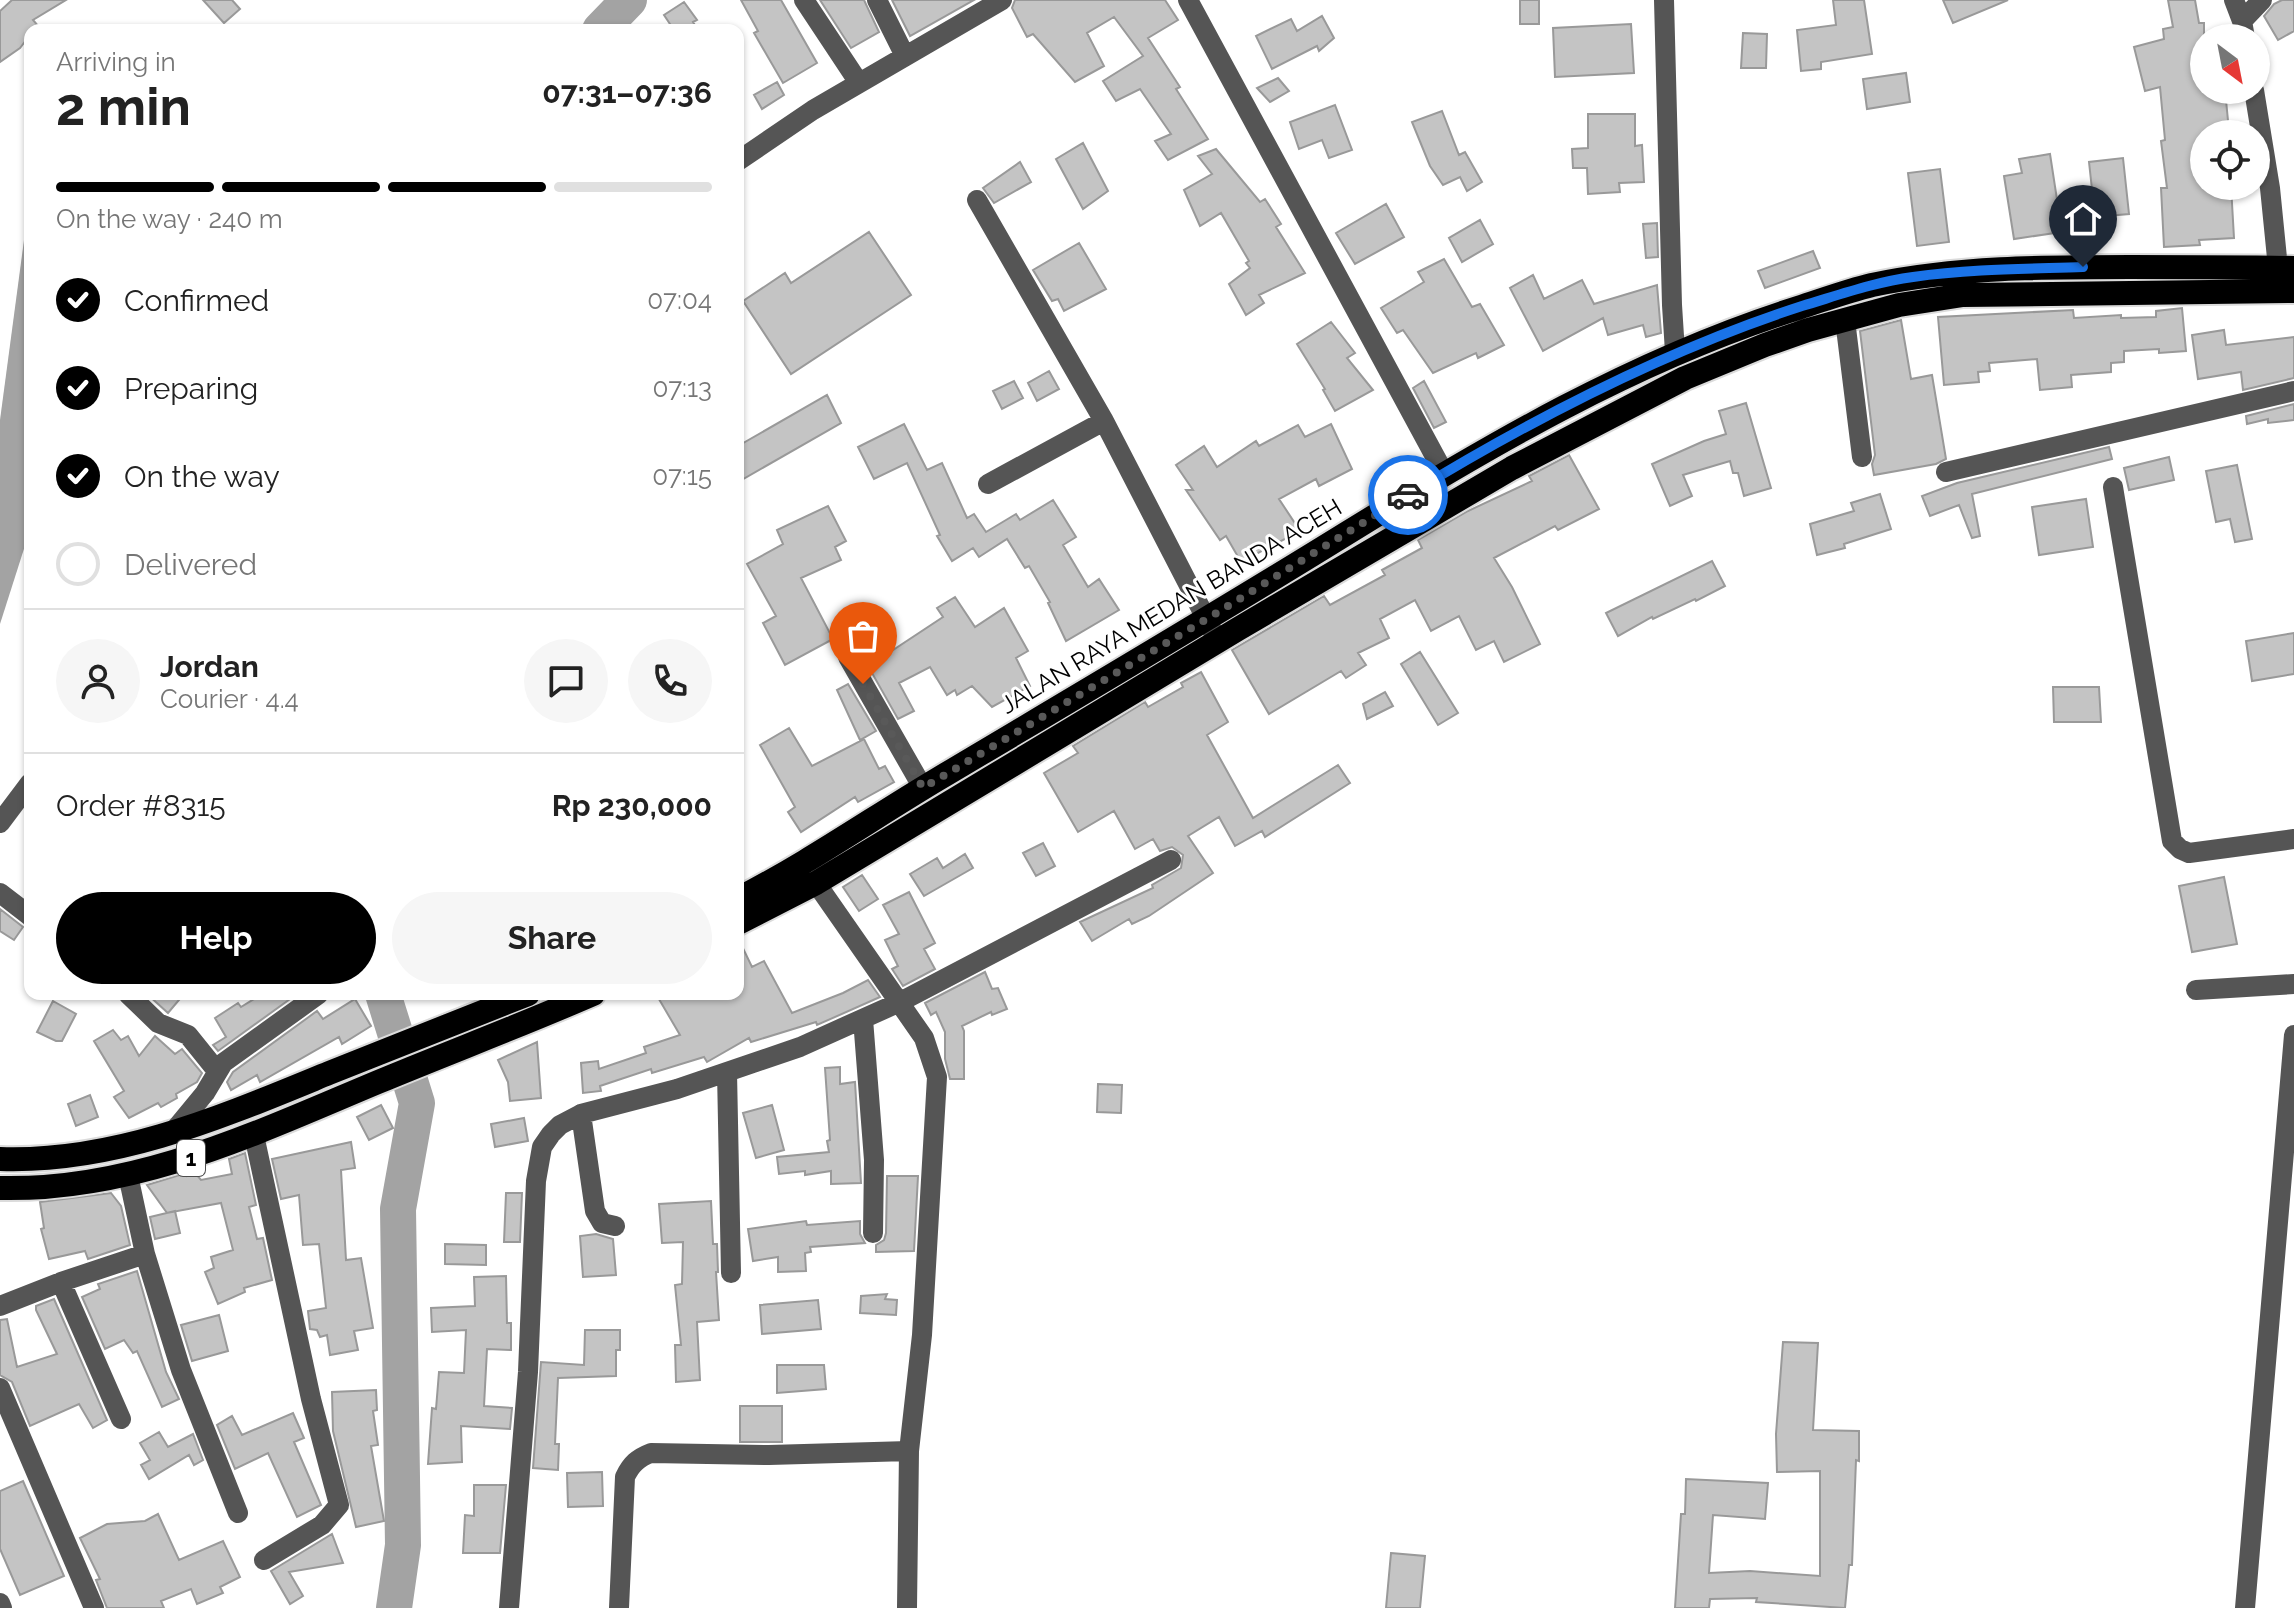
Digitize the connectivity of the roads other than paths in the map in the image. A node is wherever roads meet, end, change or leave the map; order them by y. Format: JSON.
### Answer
{"nodes":[{"id":1,"x":804,"y":0,"type":"edge"},
{"id":2,"x":877,"y":0,"type":"edge"},
{"id":3,"x":1002,"y":0,"type":"edge"},
{"id":4,"x":1188,"y":0,"type":"edge"},
{"id":5,"x":1664,"y":0,"type":"edge"},
{"id":6,"x":2234,"y":0,"type":"edge"},
{"id":7,"x":2262,"y":0,"type":"edge"},
{"id":8,"x":2242,"y":24,"type":"edge"},
{"id":9,"x":2247,"y":24,"type":"edge"},
{"id":10,"x":905,"y":56,"type":"junction"},
{"id":11,"x":859,"y":83,"type":"junction"},
{"id":12,"x":2256,"y":104,"type":"edge"},
{"id":13,"x":744,"y":157,"type":"edge"},
{"id":14,"x":977,"y":200,"type":"dead end"},
{"id":15,"x":2286,"y":268,"type":"edge"},
{"id":16,"x":2294,"y":291,"type":"edge"},
{"id":17,"x":1845,"y":320,"type":"junction"},
{"id":18,"x":1675,"y":352,"type":"junction"},
{"id":19,"x":2294,"y":391,"type":"edge"},
{"id":20,"x":1104,"y":421,"type":"junction"},
{"id":21,"x":1500,"y":443,"type":"junction"},
{"id":22,"x":1862,"y":457,"type":"dead end"},
{"id":23,"x":1512,"y":468,"type":"junction"},
{"id":24,"x":1946,"y":472,"type":"dead end"},
{"id":25,"x":1444,"y":473,"type":"junction"},
{"id":26,"x":988,"y":484,"type":"dead end"},
{"id":27,"x":2113,"y":487,"type":"dead end"},
{"id":28,"x":1205,"y":620,"type":"junction"},
{"id":29,"x":1219,"y":641,"type":"junction"},
{"id":30,"x":848,"y":657,"type":"dead end"},
{"id":31,"x":923,"y":788,"type":"junction"},
{"id":32,"x":24,"y":791,"type":"edge"},
{"id":33,"x":0,"y":823,"type":"edge"},
{"id":34,"x":2294,"y":839,"type":"edge"},
{"id":35,"x":1171,"y":860,"type":"dead end"},
{"id":36,"x":816,"y":883,"type":"junction"},
{"id":37,"x":0,"y":893,"type":"edge"},
{"id":38,"x":744,"y":896,"type":"edge"},
{"id":39,"x":24,"y":911,"type":"edge"},
{"id":40,"x":744,"y":920,"type":"edge"},
{"id":41,"x":2294,"y":984,"type":"edge"},
{"id":42,"x":2196,"y":990,"type":"dead end"},
{"id":43,"x":134,"y":1000,"type":"edge"},
{"id":44,"x":311,"y":1000,"type":"edge"},
{"id":45,"x":513,"y":1000,"type":"edge"},
{"id":46,"x":578,"y":1000,"type":"edge"},
{"id":47,"x":900,"y":1002,"type":"junction"},
{"id":48,"x":863,"y":1019,"type":"junction"},
{"id":49,"x":2294,"y":1035,"type":"edge"},
{"id":50,"x":217,"y":1071,"type":"junction"},
{"id":51,"x":727,"y":1072,"type":"junction"},
{"id":52,"x":581,"y":1114,"type":"junction"},
{"id":53,"x":172,"y":1133,"type":"junction"},
{"id":54,"x":254,"y":1135,"type":"junction"},
{"id":55,"x":0,"y":1159,"type":"edge"},
{"id":56,"x":128,"y":1175,"type":"junction"},
{"id":57,"x":0,"y":1188,"type":"edge"},
{"id":58,"x":615,"y":1226,"type":"dead end"},
{"id":59,"x":873,"y":1233,"type":"dead end"},
{"id":60,"x":145,"y":1254,"type":"junction"},
{"id":61,"x":731,"y":1273,"type":"dead end"},
{"id":62,"x":61,"y":1282,"type":"junction"},
{"id":63,"x":0,"y":1306,"type":"edge"},
{"id":64,"x":0,"y":1388,"type":"edge"},
{"id":65,"x":121,"y":1419,"type":"dead end"},
{"id":66,"x":909,"y":1451,"type":"junction"},
{"id":67,"x":238,"y":1513,"type":"dead end"},
{"id":68,"x":264,"y":1560,"type":"dead end"},
{"id":69,"x":94,"y":1608,"type":"edge"},
{"id":70,"x":509,"y":1608,"type":"edge"},
{"id":71,"x":619,"y":1608,"type":"edge"},
{"id":72,"x":907,"y":1608,"type":"edge"},
{"id":73,"x":2245,"y":1608,"type":"edge"}],
"edges":[{"from":1,"to":11,"type":"street"},
{"from":2,"to":10,"type":"street"},
{"from":3,"to":10,"type":"street"},
{"from":4,"to":25,"type":"street"},
{"from":5,"to":18,"type":"street"},
{"from":6,"to":8,"type":"street"},
{"from":7,"to":9,"type":"street"},
{"from":10,"to":11,"type":"street"},
{"from":11,"to":13,"type":"street"},
{"from":12,"to":15,"type":"street"},
{"from":14,"to":20,"type":"street"},
{"from":15,"to":18,"type":"highway","name":"JALAN RAYA MEDAN BANDA ACEH"},
{"from":16,"to":17,"type":"highway"},
{"from":17,"to":22,"type":"street"},
{"from":17,"to":23,"type":"highway"},
{"from":18,"to":21,"type":"highway","name":"JALAN RAYA MEDAN BANDA ACEH"},
{"from":19,"to":24,"type":"street"},
{"from":20,"to":26,"type":"street"},
{"from":20,"to":28,"type":"street"},
{"from":21,"to":23,"type":"highway"},
{"from":21,"to":25,"type":"highway","name":"JALAN RAYA MEDAN BANDA ACEH"},
{"from":23,"to":29,"type":"highway"},
{"from":25,"to":28,"type":"highway","name":"JALAN RAYA MEDAN BANDA ACEH"},
{"from":27,"to":34,"type":"street"},
{"from":28,"to":29,"type":"street"},
{"from":28,"to":31,"type":"highway","name":"JALAN RAYA MEDAN BANDA ACEH"},
{"from":29,"to":36,"type":"highway"},
{"from":30,"to":31,"type":"street"},
{"from":31,"to":38,"type":"highway","name":"JALAN RAYA MEDAN BANDA ACEH"},
{"from":32,"to":33,"type":"street"},
{"from":35,"to":47,"type":"street"},
{"from":36,"to":40,"type":"highway"},
{"from":36,"to":47,"type":"street"},
{"from":37,"to":39,"type":"street"},
{"from":41,"to":42,"type":"street"},
{"from":43,"to":50,"type":"street"},
{"from":44,"to":50,"type":"street"},
{"from":45,"to":53,"type":"highway","number":"1"},
{"from":46,"to":54,"type":"highway","number":"1"},
{"from":47,"to":48,"type":"street"},
{"from":47,"to":66,"type":"street"},
{"from":48,"to":51,"type":"street"},
{"from":48,"to":59,"type":"street"},
{"from":49,"to":73,"type":"street"},
{"from":50,"to":53,"type":"street"},
{"from":51,"to":52,"type":"street"},
{"from":51,"to":61,"type":"street"},
{"from":52,"to":58,"type":"street"},
{"from":52,"to":70,"type":"street"},
{"from":53,"to":55,"type":"highway","number":"1"},
{"from":54,"to":56,"type":"highway","number":"1"},
{"from":54,"to":68,"type":"street"},
{"from":56,"to":57,"type":"highway","number":"1"},
{"from":56,"to":60,"type":"street"},
{"from":60,"to":62,"type":"street"},
{"from":60,"to":67,"type":"street"},
{"from":62,"to":63,"type":"street"},
{"from":62,"to":65,"type":"street"},
{"from":64,"to":69,"type":"street"},
{"from":66,"to":71,"type":"street"},
{"from":66,"to":72,"type":"street"}]}
